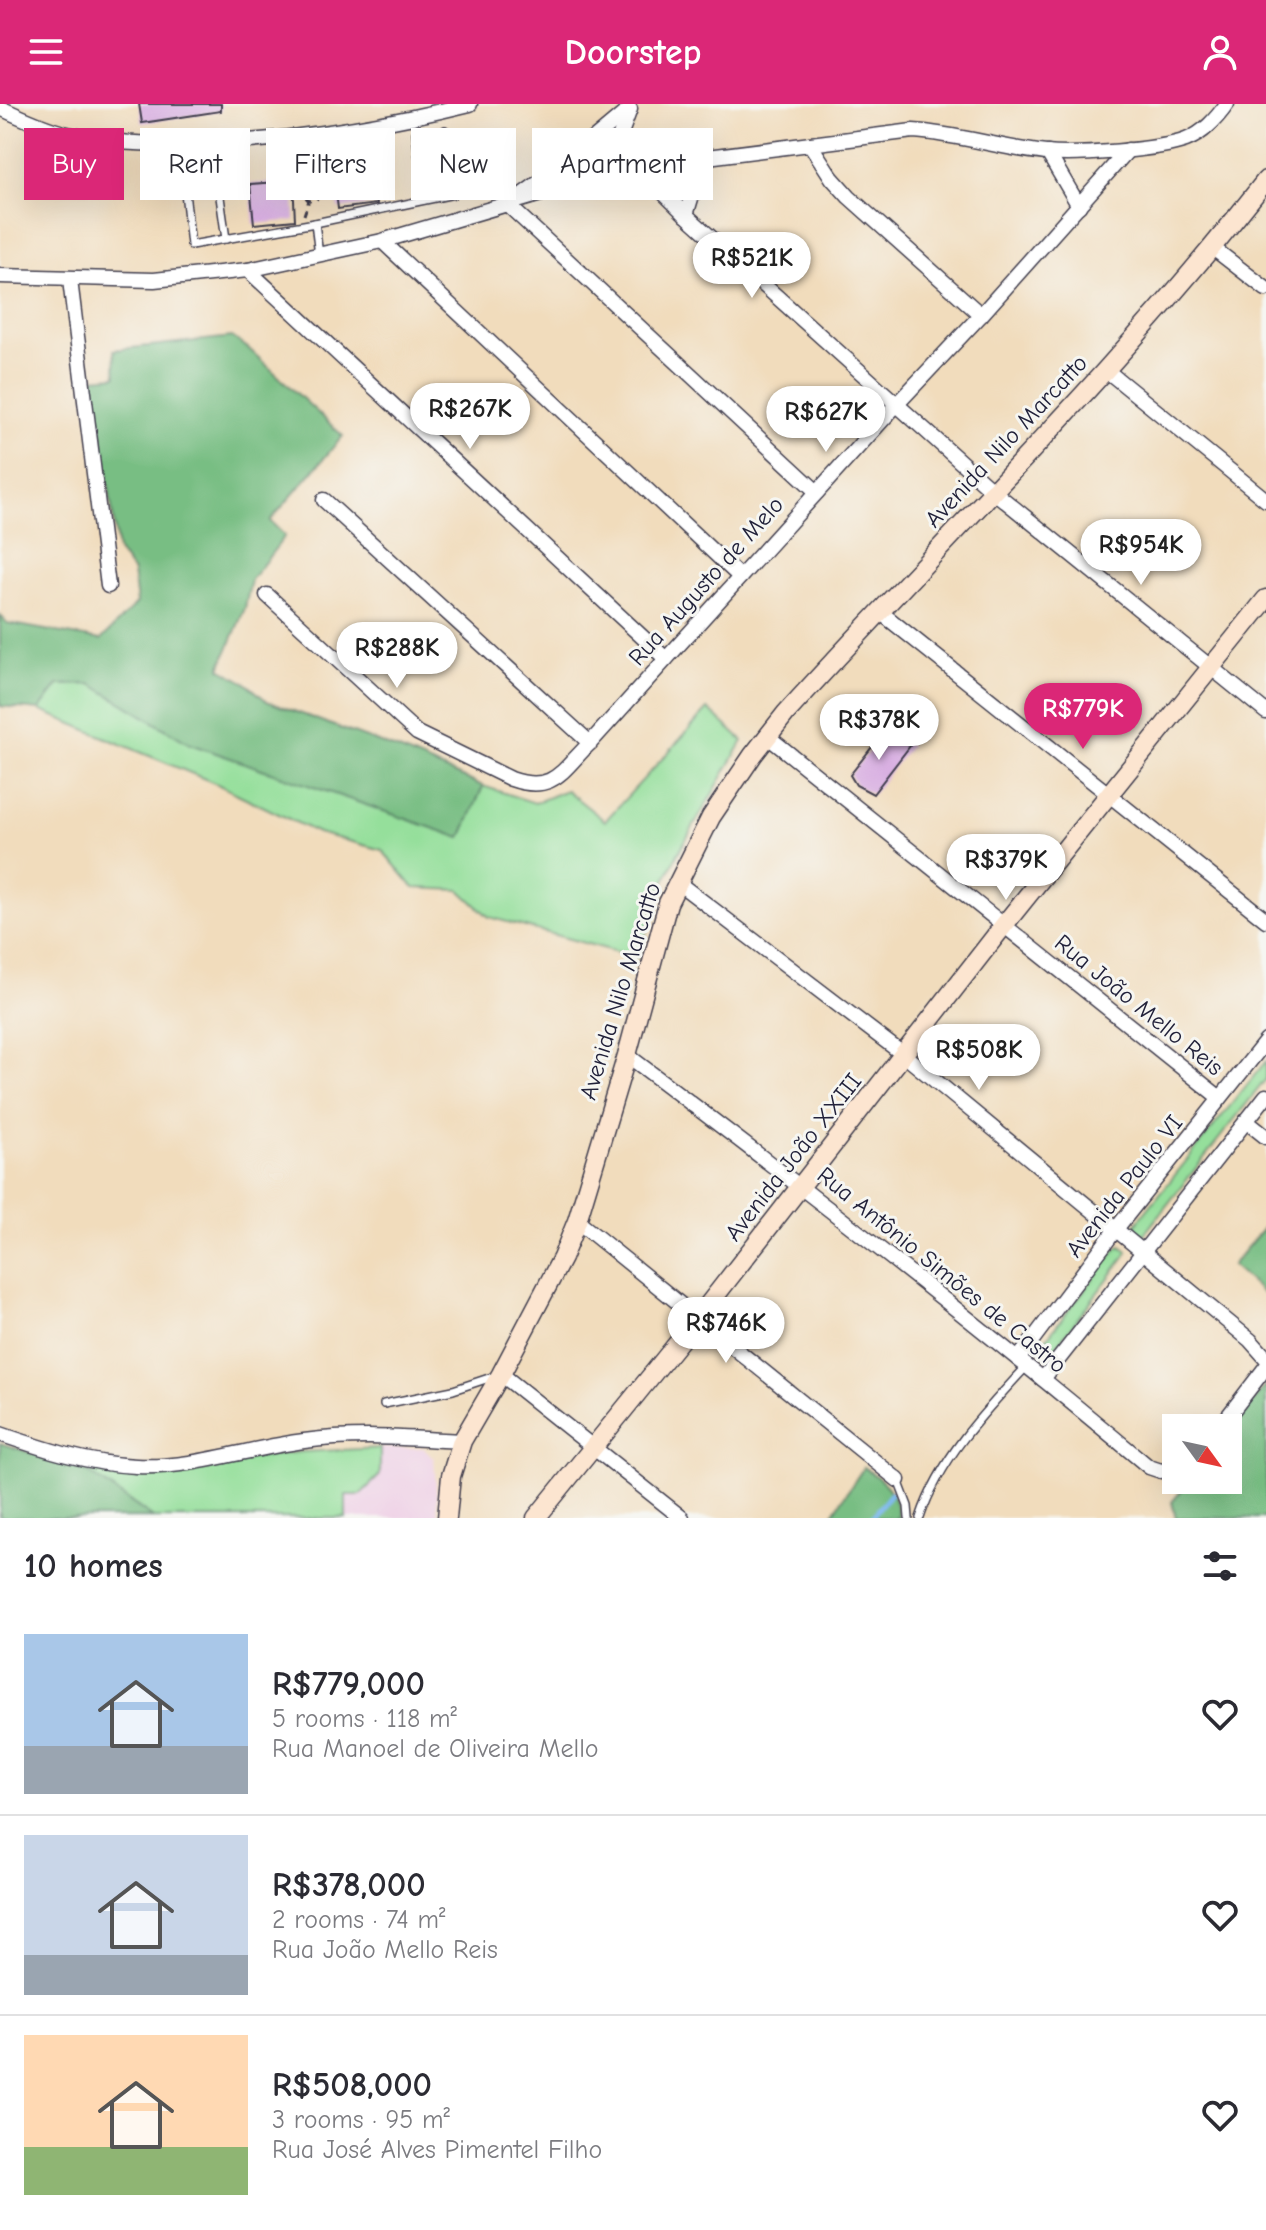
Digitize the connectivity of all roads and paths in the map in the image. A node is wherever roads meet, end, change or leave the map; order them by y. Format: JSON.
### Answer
{"nodes":[{"id":1,"x":470,"y":104,"type":"edge"},
{"id":2,"x":1227,"y":104,"type":"edge"},
{"id":3,"x":633,"y":107,"type":"edge"},
{"id":4,"x":0,"y":108,"type":"edge"},
{"id":5,"x":435,"y":108,"type":"edge"},
{"id":6,"x":608,"y":128,"type":"edge"},
{"id":7,"x":624,"y":128,"type":"edge"},
{"id":8,"x":810,"y":144,"type":"junction"},
{"id":9,"x":1128,"y":150,"type":"junction"},
{"id":10,"x":1048,"y":153,"type":"junction"},
{"id":11,"x":713,"y":156,"type":"edge"},
{"id":12,"x":1266,"y":180,"type":"edge"},
{"id":13,"x":532,"y":187,"type":"edge"},
{"id":14,"x":532,"y":198,"type":"edge"},
{"id":15,"x":186,"y":200,"type":"edge"},
{"id":16,"x":220,"y":200,"type":"edge"},
{"id":17,"x":309,"y":200,"type":"edge"},
{"id":18,"x":424,"y":200,"type":"edge"},
{"id":19,"x":671,"y":200,"type":"edge"},
{"id":20,"x":691,"y":200,"type":"edge"},
{"id":21,"x":508,"y":205,"type":"junction"},
{"id":22,"x":1079,"y":206,"type":"junction"},
{"id":23,"x":686,"y":215,"type":"junction"},
{"id":24,"x":315,"y":223,"type":"junction"},
{"id":25,"x":305,"y":225,"type":"junction"},
{"id":26,"x":226,"y":239,"type":"junction"},
{"id":27,"x":382,"y":241,"type":"junction"},
{"id":28,"x":1213,"y":248,"type":"junction"},
{"id":29,"x":319,"y":255,"type":"junction"},
{"id":30,"x":248,"y":270,"type":"junction"},
{"id":31,"x":0,"y":276,"type":"edge"},
{"id":32,"x":70,"y":280,"type":"junction"},
{"id":33,"x":1266,"y":289,"type":"edge"},
{"id":34,"x":981,"y":315,"type":"junction"},
{"id":35,"x":1106,"y":370,"type":"junction"},
{"id":36,"x":896,"y":405,"type":"junction"},
{"id":37,"x":993,"y":491,"type":"junction"},
{"id":38,"x":817,"y":492,"type":"junction"},
{"id":39,"x":324,"y":500,"type":"dead end"},
{"id":40,"x":1266,"y":500,"type":"edge"},
{"id":41,"x":740,"y":577,"type":"junction"},
{"id":42,"x":108,"y":586,"type":"dead end"},
{"id":43,"x":267,"y":595,"type":"dead end"},
{"id":44,"x":1266,"y":599,"type":"edge"},
{"id":45,"x":879,"y":611,"type":"junction"},
{"id":46,"x":666,"y":659,"type":"junction"},
{"id":47,"x":1210,"y":669,"type":"junction"},
{"id":48,"x":1266,"y":712,"type":"edge"},
{"id":49,"x":767,"y":736,"type":"junction"},
{"id":50,"x":590,"y":743,"type":"junction"},
{"id":51,"x":1108,"y":795,"type":"junction"},
{"id":52,"x":677,"y":882,"type":"junction"},
{"id":53,"x":1266,"y":920,"type":"edge"},
{"id":54,"x":1004,"y":925,"type":"junction"},
{"id":55,"x":1266,"y":1041,"type":"edge"},
{"id":56,"x":627,"y":1055,"type":"junction"},
{"id":57,"x":904,"y":1055,"type":"junction"},
{"id":58,"x":1266,"y":1096,"type":"edge"},
{"id":59,"x":1220,"y":1098,"type":"junction"},
{"id":60,"x":1246,"y":1121,"type":"junction"},
{"id":61,"x":1266,"y":1137,"type":"edge"},
{"id":62,"x":801,"y":1185,"type":"junction"},
{"id":63,"x":577,"y":1221,"type":"junction"},
{"id":64,"x":1116,"y":1229,"type":"junction"},
{"id":65,"x":1142,"y":1250,"type":"junction"},
{"id":66,"x":698,"y":1318,"type":"junction"},
{"id":67,"x":1266,"y":1358,"type":"edge"},
{"id":68,"x":1023,"y":1362,"type":"junction"},
{"id":69,"x":1266,"y":1367,"type":"edge"},
{"id":70,"x":501,"y":1374,"type":"junction"},
{"id":71,"x":1043,"y":1379,"type":"junction"},
{"id":72,"x":384,"y":1404,"type":"dead end"},
{"id":73,"x":1230,"y":1414,"type":"edge"},
{"id":74,"x":0,"y":1434,"type":"edge"},
{"id":75,"x":462,"y":1441,"type":"junction"},
{"id":76,"x":593,"y":1448,"type":"junction"},
{"id":77,"x":1162,"y":1471,"type":"edge"},
{"id":78,"x":898,"y":1480,"type":"joint"},
{"id":79,"x":447,"y":1518,"type":"edge"},
{"id":80,"x":536,"y":1518,"type":"edge"},
{"id":81,"x":682,"y":1518,"type":"edge"},
{"id":82,"x":909,"y":1518,"type":"edge"},
{"id":83,"x":920,"y":1518,"type":"edge"}],
"edges":[{"from":1,"to":5,"type":"street"},
{"from":2,"to":9,"type":"street"},
{"from":3,"to":6,"type":"street"},
{"from":3,"to":7,"type":"street"},
{"from":4,"to":5,"type":"street"},
{"from":8,"to":10,"type":"street"},
{"from":8,"to":11,"type":"street"},
{"from":8,"to":34,"type":"street"},
{"from":9,"to":10,"type":"street"},
{"from":9,"to":22,"type":"street","name":"Rua Augusto de Melo"},
{"from":10,"to":22,"type":"street"},
{"from":12,"to":28,"type":"street","name":"Avenida Nilo Marcatto"},
{"from":13,"to":21,"type":"street"},
{"from":14,"to":21,"type":"street"},
{"from":15,"to":26,"type":"lane"},
{"from":16,"to":26,"type":"lane"},
{"from":17,"to":25,"type":"path"},
{"from":18,"to":24,"type":"lane"},
{"from":19,"to":23,"type":"street"},
{"from":20,"to":23,"type":"street"},
{"from":21,"to":27,"type":"street"},
{"from":21,"to":38,"type":"street"},
{"from":22,"to":34,"type":"street","name":"Rua Augusto de Melo"},
{"from":23,"to":36,"type":"street"},
{"from":24,"to":25,"type":"lane"},
{"from":24,"to":29,"type":"lane"},
{"from":25,"to":26,"type":"lane"},
{"from":27,"to":29,"type":"street"},
{"from":27,"to":41,"type":"street"},
{"from":28,"to":33,"type":"street"},
{"from":28,"to":35,"type":"street","name":"Avenida Nilo Marcatto"},
{"from":29,"to":30,"type":"street"},
{"from":30,"to":32,"type":"street"},
{"from":30,"to":46,"type":"street"},
{"from":31,"to":32,"type":"street"},
{"from":32,"to":42,"type":"street"},
{"from":34,"to":36,"type":"street","name":"Rua Augusto de Melo"},
{"from":35,"to":37,"type":"street","name":"Avenida Nilo Marcatto"},
{"from":35,"to":40,"type":"street"},
{"from":36,"to":37,"type":"street"},
{"from":36,"to":38,"type":"street","name":"Rua Augusto de Melo"},
{"from":37,"to":45,"type":"street","name":"Avenida Nilo Marcatto"},
{"from":37,"to":47,"type":"street"},
{"from":38,"to":41,"type":"street","name":"Rua Augusto de Melo"},
{"from":39,"to":50,"type":"street"},
{"from":41,"to":46,"type":"street","name":"Rua Augusto de Melo"},
{"from":43,"to":50,"type":"street","name":"Rua Augusto de Melo"},
{"from":44,"to":47,"type":"street","name":"Avenida João XXIII"},
{"from":45,"to":49,"type":"street","name":"Avenida Nilo Marcatto"},
{"from":45,"to":51,"type":"street"},
{"from":46,"to":50,"type":"street","name":"Rua Augusto de Melo"},
{"from":47,"to":48,"type":"street"},
{"from":47,"to":51,"type":"street","name":"Avenida João XXIII"},
{"from":49,"to":52,"type":"street","name":"Avenida Nilo Marcatto"},
{"from":49,"to":54,"type":"street","name":"Rua João Mello Reis"},
{"from":51,"to":53,"type":"street"},
{"from":51,"to":54,"type":"street","name":"Avenida João XXIII"},
{"from":52,"to":56,"type":"street","name":"Avenida Nilo Marcatto"},
{"from":52,"to":57,"type":"street"},
{"from":54,"to":57,"type":"street","name":"Avenida João XXIII"},
{"from":54,"to":59,"type":"street","name":"Rua João Mello Reis"},
{"from":55,"to":59,"type":"street","name":"Avenida Paulo VI"},
{"from":56,"to":62,"type":"street","name":"Rua Antônio Simões de Castro"},
{"from":56,"to":63,"type":"street","name":"Avenida Nilo Marcatto"},
{"from":57,"to":62,"type":"street","name":"Avenida João XXIII"},
{"from":57,"to":64,"type":"street"},
{"from":58,"to":60,"type":"street"},
{"from":59,"to":64,"type":"street","name":"Avenida Paulo VI"},
{"from":60,"to":61,"type":"street"},
{"from":60,"to":65,"type":"street"},
{"from":62,"to":66,"type":"street","name":"Avenida João XXIII"},
{"from":62,"to":68,"type":"street","name":"Rua Antônio Simões de Castro"},
{"from":63,"to":66,"type":"street"},
{"from":63,"to":70,"type":"street","name":"Avenida Nilo Marcatto"},
{"from":64,"to":65,"type":"street"},
{"from":64,"to":68,"type":"street","name":"Avenida Paulo VI"},
{"from":65,"to":67,"type":"street"},
{"from":65,"to":71,"type":"street"},
{"from":66,"to":76,"type":"street","name":"Avenida João XXIII"},
{"from":66,"to":78,"type":"street"},
{"from":68,"to":71,"type":"street","name":"Rua Antônio Simões de Castro"},
{"from":68,"to":83,"type":"lane"},
{"from":69,"to":73,"type":"street"},
{"from":70,"to":72,"type":"lane"},
{"from":70,"to":75,"type":"street","name":"Avenida Nilo Marcatto"},
{"from":70,"to":76,"type":"street"},
{"from":71,"to":77,"type":"street","name":"Rua Antônio Simões de Castro"},
{"from":74,"to":75,"type":"street"},
{"from":75,"to":79,"type":"street","name":"Avenida Nilo Marcatto"},
{"from":76,"to":80,"type":"street","name":"Avenida João XXIII"},
{"from":76,"to":81,"type":"street"},
{"from":78,"to":82,"type":"lane"}]}
